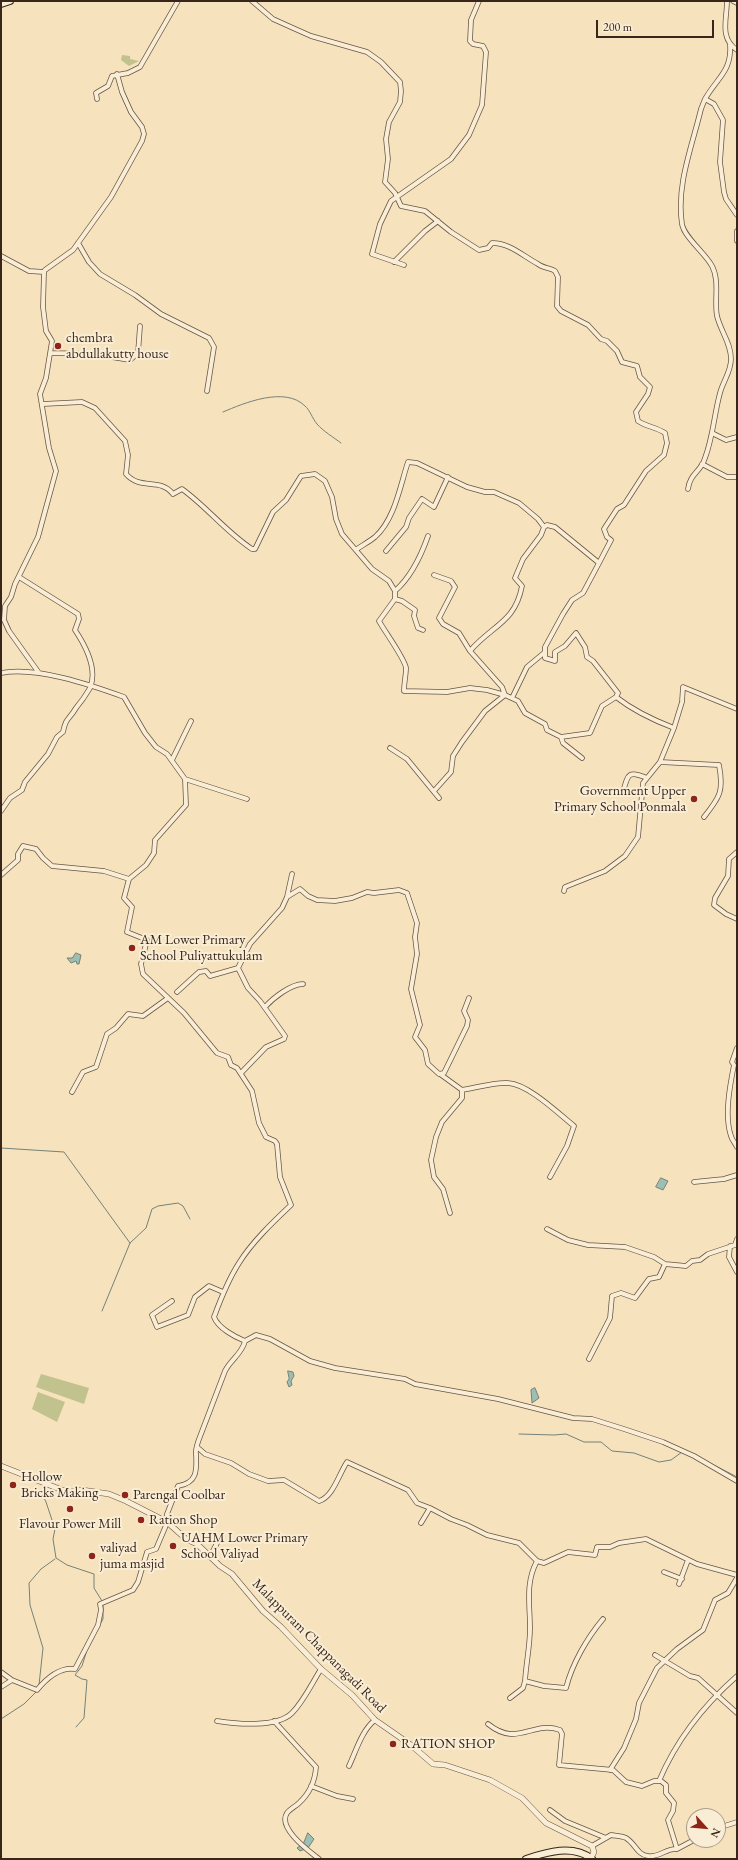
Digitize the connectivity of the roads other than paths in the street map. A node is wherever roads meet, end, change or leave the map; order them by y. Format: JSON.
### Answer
{"nodes":[{"id":1,"x":10,"y":1,"type":"edge"},
{"id":2,"x":178,"y":1,"type":"edge"},
{"id":3,"x":252,"y":1,"type":"edge"},
{"id":4,"x":479,"y":1,"type":"edge"},
{"id":5,"x":727,"y":1,"type":"edge"},
{"id":6,"x":733,"y":1,"type":"edge"},
{"id":7,"x":2,"y":3,"type":"edge"},
{"id":8,"x":737,"y":3,"type":"edge"},
{"id":9,"x":730,"y":45,"type":"junction"},
{"id":10,"x":737,"y":50,"type":"edge"},
{"id":11,"x":117,"y":74,"type":"junction"},
{"id":12,"x":97,"y":99,"type":"dead end"},
{"id":13,"x":705,"y":99,"type":"junction"},
{"id":14,"x":397,"y":197,"type":"junction"},
{"id":15,"x":737,"y":215,"type":"edge"},
{"id":16,"x":438,"y":222,"type":"junction"},
{"id":17,"x":737,"y":231,"type":"edge"},
{"id":18,"x":737,"y":241,"type":"edge"},
{"id":19,"x":78,"y":243,"type":"junction"},
{"id":20,"x":1,"y":256,"type":"edge"},
{"id":21,"x":394,"y":262,"type":"junction"},
{"id":22,"x":404,"y":265,"type":"dead end"},
{"id":23,"x":45,"y":270,"type":"dead end"},
{"id":24,"x":140,"y":326,"type":"dead end"},
{"id":25,"x":51,"y":353,"type":"junction"},
{"id":26,"x":207,"y":391,"type":"dead end"},
{"id":27,"x":43,"y":404,"type":"junction"},
{"id":28,"x":712,"y":433,"type":"junction"},
{"id":29,"x":737,"y":438,"type":"edge"},
{"id":30,"x":702,"y":464,"type":"junction"},
{"id":31,"x":448,"y":477,"type":"junction"},
{"id":32,"x":737,"y":477,"type":"edge"},
{"id":33,"x":688,"y":489,"type":"dead end"},
{"id":34,"x":544,"y":527,"type":"junction"},
{"id":35,"x":428,"y":536,"type":"dead end"},
{"id":36,"x":357,"y":549,"type":"junction"},
{"id":37,"x":386,"y":551,"type":"dead end"},
{"id":38,"x":599,"y":563,"type":"junction"},
{"id":39,"x":434,"y":576,"type":"dead end"},
{"id":40,"x":19,"y":577,"type":"junction"},
{"id":41,"x":395,"y":591,"type":"junction"},
{"id":42,"x":394,"y":599,"type":"junction"},
{"id":43,"x":423,"y":630,"type":"dead end"},
{"id":44,"x":470,"y":651,"type":"junction"},
{"id":45,"x":545,"y":652,"type":"junction"},
{"id":46,"x":1,"y":673,"type":"edge"},
{"id":47,"x":40,"y":674,"type":"junction"},
{"id":48,"x":90,"y":686,"type":"junction"},
{"id":49,"x":505,"y":695,"type":"junction"},
{"id":50,"x":616,"y":697,"type":"junction"},
{"id":51,"x":512,"y":698,"type":"junction"},
{"id":52,"x":737,"y":709,"type":"edge"},
{"id":53,"x":191,"y":722,"type":"dead end"},
{"id":54,"x":674,"y":728,"type":"junction"},
{"id":55,"x":561,"y":737,"type":"junction"},
{"id":56,"x":390,"y":748,"type":"dead end"},
{"id":57,"x":582,"y":758,"type":"dead end"},
{"id":58,"x":172,"y":760,"type":"junction"},
{"id":59,"x":660,"y":762,"type":"junction"},
{"id":60,"x":647,"y":778,"type":"junction"},
{"id":61,"x":185,"y":779,"type":"junction"},
{"id":62,"x":434,"y":791,"type":"junction"},
{"id":63,"x":623,"y":792,"type":"dead end"},
{"id":64,"x":439,"y":798,"type":"dead end"},
{"id":65,"x":247,"y":799,"type":"dead end"},
{"id":66,"x":1,"y":811,"type":"edge"},
{"id":67,"x":704,"y":817,"type":"dead end"},
{"id":68,"x":737,"y":852,"type":"edge"},
{"id":69,"x":292,"y":874,"type":"dead end"},
{"id":70,"x":1,"y":875,"type":"edge"},
{"id":71,"x":129,"y":878,"type":"junction"},
{"id":72,"x":564,"y":891,"type":"dead end"},
{"id":73,"x":286,"y":899,"type":"junction"},
{"id":74,"x":737,"y":919,"type":"edge"},
{"id":75,"x":238,"y":968,"type":"junction"},
{"id":76,"x":303,"y":984,"type":"dead end"},
{"id":77,"x":177,"y":992,"type":"dead end"},
{"id":78,"x":168,"y":998,"type":"junction"},
{"id":79,"x":469,"y":998,"type":"dead end"},
{"id":80,"x":265,"y":1007,"type":"junction"},
{"id":81,"x":737,"y":1048,"type":"edge"},
{"id":82,"x":241,"y":1073,"type":"junction"},
{"id":83,"x":439,"y":1074,"type":"junction"},
{"id":84,"x":462,"y":1090,"type":"junction"},
{"id":85,"x":72,"y":1092,"type":"dead end"},
{"id":86,"x":737,"y":1147,"type":"edge"},
{"id":87,"x":737,"y":1175,"type":"edge"},
{"id":88,"x":550,"y":1177,"type":"dead end"},
{"id":89,"x":694,"y":1182,"type":"dead end"},
{"id":90,"x":450,"y":1213,"type":"dead end"},
{"id":91,"x":546,"y":1229,"type":"dead end"},
{"id":92,"x":737,"y":1239,"type":"edge"},
{"id":93,"x":730,"y":1246,"type":"junction"},
{"id":94,"x":665,"y":1264,"type":"junction"},
{"id":95,"x":737,"y":1272,"type":"edge"},
{"id":96,"x":223,"y":1292,"type":"junction"},
{"id":97,"x":172,"y":1301,"type":"dead end"},
{"id":98,"x":245,"y":1341,"type":"junction"},
{"id":99,"x":589,"y":1359,"type":"dead end"},
{"id":100,"x":197,"y":1447,"type":"junction"},
{"id":101,"x":1,"y":1466,"type":"edge"},
{"id":102,"x":737,"y":1481,"type":"edge"},
{"id":103,"x":430,"y":1508,"type":"junction"},
{"id":104,"x":167,"y":1523,"type":"junction"},
{"id":105,"x":421,"y":1523,"type":"dead end"},
{"id":106,"x":218,"y":1541,"type":"dead end"},
{"id":107,"x":208,"y":1556,"type":"junction"},
{"id":108,"x":688,"y":1560,"type":"junction"},
{"id":109,"x":537,"y":1561,"type":"junction"},
{"id":110,"x":664,"y":1572,"type":"dead end"},
{"id":111,"x":737,"y":1575,"type":"edge"},
{"id":112,"x":737,"y":1578,"type":"edge"},
{"id":113,"x":682,"y":1579,"type":"junction"},
{"id":114,"x":679,"y":1584,"type":"dead end"},
{"id":115,"x":603,"y":1619,"type":"dead end"},
{"id":116,"x":656,"y":1654,"type":"dead end"},
{"id":117,"x":665,"y":1660,"type":"junction"},
{"id":118,"x":321,"y":1669,"type":"junction"},
{"id":119,"x":1,"y":1672,"type":"edge"},
{"id":120,"x":737,"y":1676,"type":"edge"},
{"id":121,"x":12,"y":1680,"type":"junction"},
{"id":122,"x":526,"y":1681,"type":"junction"},
{"id":123,"x":1,"y":1687,"type":"edge"},
{"id":124,"x":717,"y":1696,"type":"junction"},
{"id":125,"x":510,"y":1698,"type":"dead end"},
{"id":126,"x":737,"y":1713,"type":"edge"},
{"id":127,"x":375,"y":1720,"type":"junction"},
{"id":128,"x":217,"y":1721,"type":"dead end"},
{"id":129,"x":274,"y":1721,"type":"junction"},
{"id":130,"x":488,"y":1724,"type":"dead end"},
{"id":131,"x":349,"y":1766,"type":"dead end"},
{"id":132,"x":610,"y":1770,"type":"junction"},
{"id":133,"x":659,"y":1781,"type":"junction"},
{"id":134,"x":311,"y":1786,"type":"junction"},
{"id":135,"x":353,"y":1799,"type":"dead end"},
{"id":136,"x":550,"y":1810,"type":"dead end"},
{"id":137,"x":737,"y":1822,"type":"edge"},
{"id":138,"x":726,"y":1825,"type":"edge"},
{"id":139,"x":606,"y":1838,"type":"junction"},
{"id":140,"x":686,"y":1844,"type":"edge"},
{"id":141,"x":592,"y":1846,"type":"junction"},
{"id":142,"x":677,"y":1848,"type":"junction"},
{"id":143,"x":591,"y":1858,"type":"edge"},
{"id":144,"x":319,"y":1859,"type":"edge"},
{"id":145,"x":526,"y":1859,"type":"edge"}],
"edges":[{"from":1,"to":7,"type":"main road"},
{"from":2,"to":11,"type":"street"},
{"from":3,"to":14,"type":"street"},
{"from":4,"to":14,"type":"street"},
{"from":5,"to":9,"type":"street"},
{"from":6,"to":8,"type":"street"},
{"from":9,"to":10,"type":"street"},
{"from":9,"to":13,"type":"street"},
{"from":11,"to":12,"type":"street"},
{"from":11,"to":19,"type":"street"},
{"from":13,"to":15,"type":"street"},
{"from":13,"to":28,"type":"street"},
{"from":14,"to":16,"type":"street"},
{"from":14,"to":21,"type":"street"},
{"from":16,"to":21,"type":"street"},
{"from":16,"to":38,"type":"street"},
{"from":17,"to":18,"type":"street"},
{"from":19,"to":23,"type":"street"},
{"from":19,"to":26,"type":"street"},
{"from":20,"to":25,"type":"street"},
{"from":21,"to":22,"type":"street"},
{"from":24,"to":25,"type":"street"},
{"from":25,"to":27,"type":"street"},
{"from":27,"to":36,"type":"street"},
{"from":27,"to":40,"type":"street"},
{"from":28,"to":29,"type":"street"},
{"from":28,"to":30,"type":"street"},
{"from":30,"to":32,"type":"street"},
{"from":30,"to":33,"type":"street"},
{"from":31,"to":34,"type":"street"},
{"from":31,"to":36,"type":"street"},
{"from":31,"to":37,"type":"street"},
{"from":34,"to":38,"type":"street"},
{"from":34,"to":44,"type":"street"},
{"from":35,"to":41,"type":"street"},
{"from":36,"to":41,"type":"street"},
{"from":38,"to":45,"type":"street"},
{"from":39,"to":44,"type":"street"},
{"from":40,"to":47,"type":"street"},
{"from":40,"to":48,"type":"street"},
{"from":41,"to":42,"type":"street"},
{"from":42,"to":43,"type":"street"},
{"from":42,"to":49,"type":"street"},
{"from":44,"to":49,"type":"street"},
{"from":45,"to":50,"type":"street"},
{"from":45,"to":51,"type":"street"},
{"from":46,"to":47,"type":"street"},
{"from":47,"to":48,"type":"street"},
{"from":48,"to":58,"type":"street"},
{"from":48,"to":66,"type":"street"},
{"from":49,"to":51,"type":"street"},
{"from":49,"to":62,"type":"street"},
{"from":50,"to":54,"type":"street"},
{"from":50,"to":55,"type":"street"},
{"from":51,"to":55,"type":"street"},
{"from":52,"to":54,"type":"street"},
{"from":53,"to":58,"type":"street"},
{"from":54,"to":59,"type":"street"},
{"from":55,"to":57,"type":"street"},
{"from":56,"to":62,"type":"street"},
{"from":58,"to":61,"type":"street"},
{"from":59,"to":60,"type":"street"},
{"from":59,"to":67,"type":"street"},
{"from":60,"to":63,"type":"street"},
{"from":60,"to":72,"type":"street"},
{"from":61,"to":65,"type":"street"},
{"from":61,"to":71,"type":"street"},
{"from":62,"to":64,"type":"street"},
{"from":68,"to":74,"type":"street"},
{"from":69,"to":73,"type":"street"},
{"from":70,"to":71,"type":"street"},
{"from":71,"to":78,"type":"street"},
{"from":73,"to":75,"type":"street"},
{"from":73,"to":83,"type":"street"},
{"from":75,"to":77,"type":"street"},
{"from":75,"to":80,"type":"street"},
{"from":76,"to":80,"type":"street"},
{"from":78,"to":82,"type":"street"},
{"from":78,"to":85,"type":"street"},
{"from":79,"to":83,"type":"street"},
{"from":80,"to":82,"type":"street"},
{"from":81,"to":86,"type":"street"},
{"from":82,"to":96,"type":"street"},
{"from":83,"to":84,"type":"street"},
{"from":84,"to":88,"type":"street"},
{"from":84,"to":90,"type":"street"},
{"from":87,"to":89,"type":"street"},
{"from":91,"to":94,"type":"street"},
{"from":92,"to":93,"type":"street"},
{"from":93,"to":94,"type":"street"},
{"from":93,"to":95,"type":"street"},
{"from":94,"to":99,"type":"street"},
{"from":96,"to":97,"type":"street"},
{"from":96,"to":98,"type":"street"},
{"from":98,"to":100,"type":"street"},
{"from":98,"to":102,"type":"street"},
{"from":100,"to":103,"type":"street"},
{"from":100,"to":104,"type":"street"},
{"from":101,"to":104,"type":"street","name":"Malappuram Chappanagadi Road"},
{"from":103,"to":105,"type":"street"},
{"from":103,"to":109,"type":"street"},
{"from":104,"to":107,"type":"street","name":"Malappuram Chappanagadi Road"},
{"from":104,"to":121,"type":"street"},
{"from":106,"to":107,"type":"street"},
{"from":107,"to":118,"type":"street","name":"Malappuram Chappanagadi Road"},
{"from":108,"to":109,"type":"street"},
{"from":108,"to":111,"type":"street"},
{"from":108,"to":113,"type":"street"},
{"from":109,"to":122,"type":"street"},
{"from":110,"to":113,"type":"street"},
{"from":112,"to":117,"type":"street"},
{"from":113,"to":114,"type":"street"},
{"from":115,"to":122,"type":"street"},
{"from":116,"to":117,"type":"street"},
{"from":117,"to":124,"type":"street"},
{"from":117,"to":132,"type":"street"},
{"from":118,"to":127,"type":"street","name":"Malappuram Chappanagadi Road"},
{"from":118,"to":129,"type":"street"},
{"from":119,"to":121,"type":"street"},
{"from":120,"to":124,"type":"street"},
{"from":121,"to":123,"type":"street"},
{"from":122,"to":125,"type":"street"},
{"from":124,"to":126,"type":"street"},
{"from":124,"to":133,"type":"street"},
{"from":127,"to":131,"type":"street"},
{"from":127,"to":141,"type":"street","name":"Malappuram Chappanagadi Road"},
{"from":128,"to":129,"type":"street"},
{"from":129,"to":134,"type":"street"},
{"from":130,"to":132,"type":"street"},
{"from":132,"to":133,"type":"street"},
{"from":133,"to":142,"type":"street"},
{"from":134,"to":135,"type":"street"},
{"from":134,"to":144,"type":"street"},
{"from":136,"to":139,"type":"street"},
{"from":137,"to":138,"type":"street"},
{"from":139,"to":141,"type":"street"},
{"from":139,"to":142,"type":"street"},
{"from":140,"to":142,"type":"street"},
{"from":141,"to":143,"type":"street"},
{"from":143,"to":145,"type":"main road"}]}
